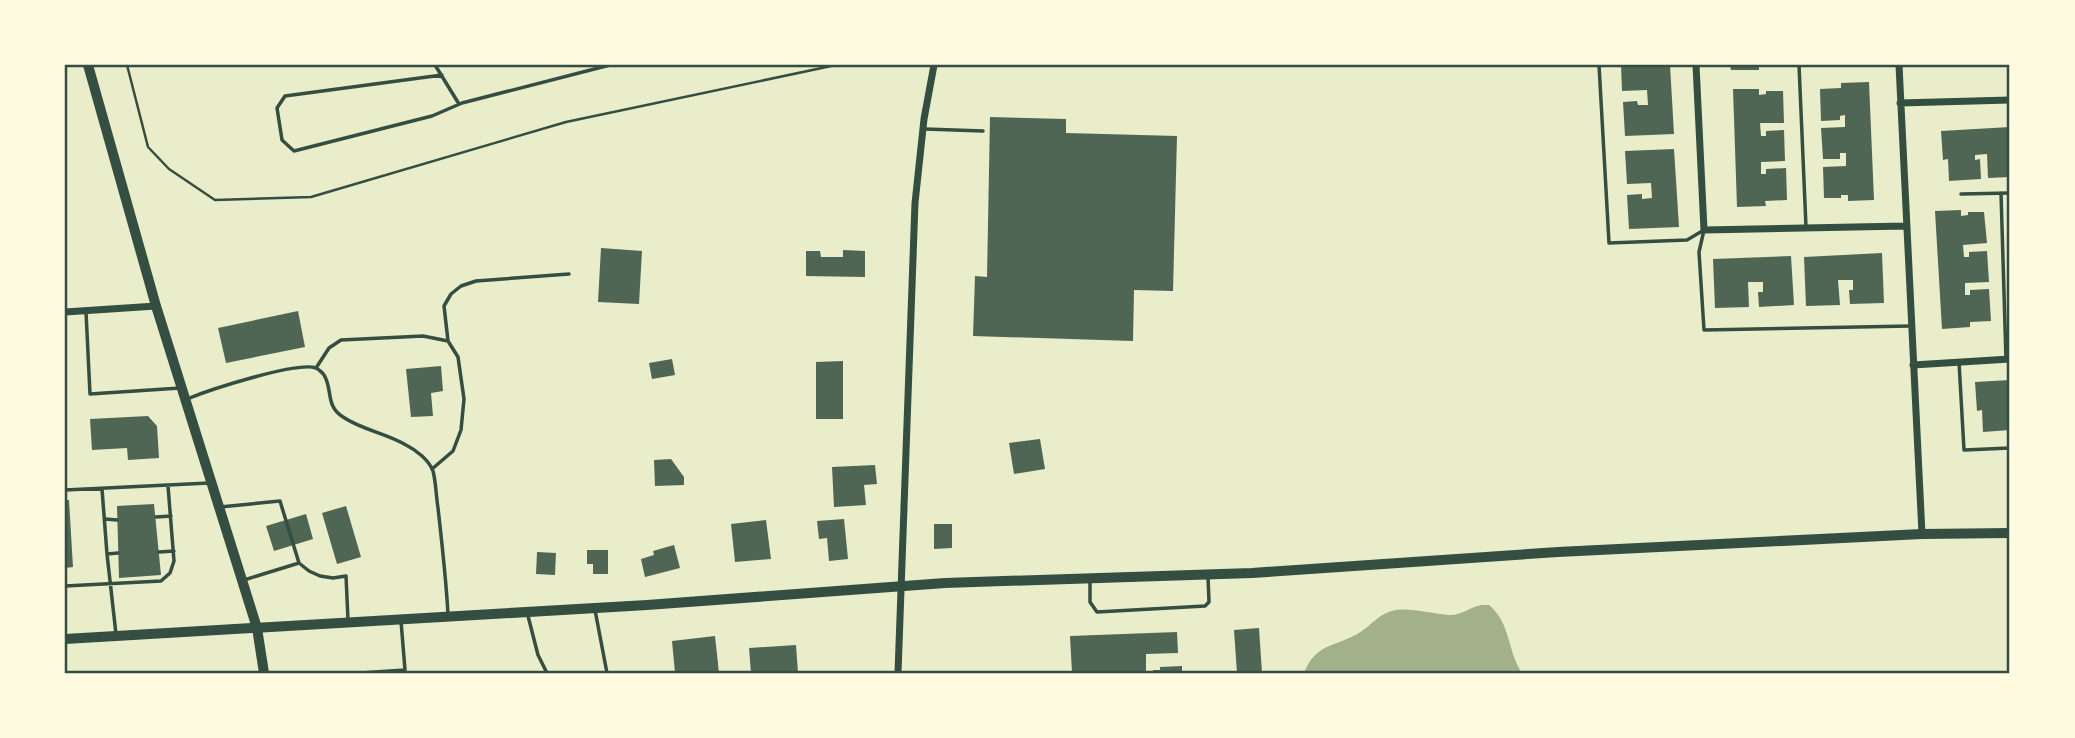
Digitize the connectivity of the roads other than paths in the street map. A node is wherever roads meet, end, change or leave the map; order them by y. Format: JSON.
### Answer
{"nodes":[{"id":1,"x":88,"y":65,"type":"edge"},
{"id":2,"x":435,"y":65,"type":"edge"},
{"id":3,"x":610,"y":65,"type":"edge"},
{"id":4,"x":934,"y":65,"type":"edge"},
{"id":5,"x":1599,"y":65,"type":"edge"},
{"id":6,"x":1696,"y":65,"type":"edge"},
{"id":7,"x":1799,"y":65,"type":"edge"},
{"id":8,"x":1899,"y":65,"type":"edge"},
{"id":9,"x":442,"y":75,"type":"junction"},
{"id":10,"x":2010,"y":100,"type":"edge"},
{"id":11,"x":1900,"y":103,"type":"junction"},
{"id":12,"x":459,"y":104,"type":"junction"},
{"id":13,"x":923,"y":129,"type":"junction"},
{"id":14,"x":982,"y":131,"type":"dead end"},
{"id":15,"x":2001,"y":193,"type":"junction"},
{"id":16,"x":2010,"y":193,"type":"edge"},
{"id":17,"x":1961,"y":194,"type":"dead end"},
{"id":18,"x":1906,"y":226,"type":"junction"},
{"id":19,"x":1806,"y":228,"type":"junction"},
{"id":20,"x":1704,"y":230,"type":"junction"},
{"id":21,"x":569,"y":274,"type":"dead end"},
{"id":22,"x":156,"y":306,"type":"junction"},
{"id":23,"x":86,"y":311,"type":"junction"},
{"id":24,"x":65,"y":312,"type":"edge"},
{"id":25,"x":1911,"y":326,"type":"junction"},
{"id":26,"x":448,"y":341,"type":"junction"},
{"id":27,"x":2008,"y":360,"type":"edge"},
{"id":28,"x":1959,"y":362,"type":"junction"},
{"id":29,"x":1913,"y":365,"type":"junction"},
{"id":30,"x":316,"y":368,"type":"junction"},
{"id":31,"x":182,"y":387,"type":"junction"},
{"id":32,"x":185,"y":400,"type":"junction"},
{"id":33,"x":2010,"y":448,"type":"edge"},
{"id":34,"x":432,"y":469,"type":"junction"},
{"id":35,"x":211,"y":482,"type":"junction"},
{"id":36,"x":168,"y":486,"type":"junction"},
{"id":37,"x":102,"y":489,"type":"junction"},
{"id":38,"x":65,"y":490,"type":"edge"},
{"id":39,"x":219,"y":508,"type":"junction"},
{"id":40,"x":171,"y":516,"type":"junction"},
{"id":41,"x":156,"y":517,"type":"dead end"},
{"id":42,"x":104,"y":519,"type":"junction"},
{"id":43,"x":117,"y":520,"type":"dead end"},
{"id":44,"x":2010,"y":533,"type":"edge"},
{"id":45,"x":1922,"y":534,"type":"junction"},
{"id":46,"x":174,"y":551,"type":"junction"},
{"id":47,"x":159,"y":552,"type":"dead end"},
{"id":48,"x":107,"y":554,"type":"junction"},
{"id":49,"x":118,"y":554,"type":"dead end"},
{"id":50,"x":299,"y":563,"type":"junction"},
{"id":51,"x":1207,"y":574,"type":"junction"},
{"id":52,"x":1090,"y":578,"type":"junction"},
{"id":53,"x":242,"y":580,"type":"junction"},
{"id":54,"x":110,"y":584,"type":"junction"},
{"id":55,"x":65,"y":586,"type":"edge"},
{"id":56,"x":900,"y":586,"type":"junction"},
{"id":57,"x":594,"y":608,"type":"junction"},
{"id":58,"x":527,"y":612,"type":"junction"},
{"id":59,"x":449,"y":616,"type":"junction"},
{"id":60,"x":401,"y":619,"type":"junction"},
{"id":61,"x":348,"y":622,"type":"junction"},
{"id":62,"x":257,"y":628,"type":"junction"},
{"id":63,"x":116,"y":636,"type":"junction"},
{"id":64,"x":65,"y":639,"type":"edge"},
{"id":65,"x":407,"y":672,"type":"edge"},
{"id":66,"x":264,"y":673,"type":"edge"},
{"id":67,"x":360,"y":673,"type":"edge"},
{"id":68,"x":547,"y":673,"type":"edge"},
{"id":69,"x":607,"y":673,"type":"edge"},
{"id":70,"x":898,"y":673,"type":"edge"}],
"edges":[{"from":1,"to":22,"type":"main road"},
{"from":2,"to":9,"type":"lane"},
{"from":3,"to":12,"type":"lane"},
{"from":4,"to":13,"type":"street"},
{"from":5,"to":20,"type":"lane"},
{"from":6,"to":20,"type":"street"},
{"from":7,"to":19,"type":"lane"},
{"from":8,"to":11,"type":"street"},
{"from":9,"to":12,"type":"lane"},
{"from":9,"to":12,"type":"lane"},
{"from":10,"to":11,"type":"street"},
{"from":11,"to":18,"type":"street"},
{"from":13,"to":14,"type":"lane"},
{"from":13,"to":56,"type":"street"},
{"from":15,"to":16,"type":"lane"},
{"from":15,"to":17,"type":"lane"},
{"from":15,"to":27,"type":"lane"},
{"from":18,"to":19,"type":"street"},
{"from":18,"to":25,"type":"street"},
{"from":19,"to":20,"type":"street"},
{"from":20,"to":25,"type":"lane"},
{"from":21,"to":26,"type":"lane"},
{"from":22,"to":23,"type":"street"},
{"from":22,"to":31,"type":"main road"},
{"from":23,"to":24,"type":"street"},
{"from":23,"to":31,"type":"lane"},
{"from":25,"to":29,"type":"street"},
{"from":26,"to":30,"type":"lane"},
{"from":26,"to":34,"type":"lane"},
{"from":27,"to":28,"type":"street"},
{"from":28,"to":29,"type":"street"},
{"from":28,"to":33,"type":"lane"},
{"from":29,"to":45,"type":"street"},
{"from":30,"to":32,"type":"lane"},
{"from":30,"to":34,"type":"lane"},
{"from":31,"to":32,"type":"main road"},
{"from":32,"to":35,"type":"main road"},
{"from":34,"to":59,"type":"lane"},
{"from":35,"to":36,"type":"lane"},
{"from":35,"to":39,"type":"main road"},
{"from":36,"to":37,"type":"lane"},
{"from":36,"to":40,"type":"lane"},
{"from":37,"to":38,"type":"lane"},
{"from":37,"to":42,"type":"lane"},
{"from":39,"to":50,"type":"lane"},
{"from":39,"to":53,"type":"main road"},
{"from":40,"to":41,"type":"lane"},
{"from":40,"to":46,"type":"lane"},
{"from":42,"to":43,"type":"lane"},
{"from":42,"to":48,"type":"lane"},
{"from":44,"to":45,"type":"main road"},
{"from":45,"to":51,"type":"main road"},
{"from":46,"to":47,"type":"lane"},
{"from":46,"to":54,"type":"lane"},
{"from":48,"to":49,"type":"lane"},
{"from":48,"to":54,"type":"lane"},
{"from":50,"to":53,"type":"lane"},
{"from":50,"to":61,"type":"lane"},
{"from":51,"to":52,"type":"main road"},
{"from":51,"to":52,"type":"lane"},
{"from":52,"to":56,"type":"main road"},
{"from":53,"to":62,"type":"main road"},
{"from":54,"to":55,"type":"lane"},
{"from":54,"to":63,"type":"lane"},
{"from":56,"to":57,"type":"main road"},
{"from":56,"to":70,"type":"street"},
{"from":57,"to":58,"type":"main road"},
{"from":57,"to":69,"type":"lane"},
{"from":58,"to":59,"type":"main road"},
{"from":58,"to":68,"type":"lane"},
{"from":59,"to":60,"type":"main road"},
{"from":60,"to":61,"type":"main road"},
{"from":60,"to":65,"type":"lane"},
{"from":61,"to":62,"type":"main road"},
{"from":62,"to":63,"type":"main road"},
{"from":62,"to":66,"type":"main road"},
{"from":63,"to":64,"type":"main road"},
{"from":65,"to":67,"type":"lane"}]}
